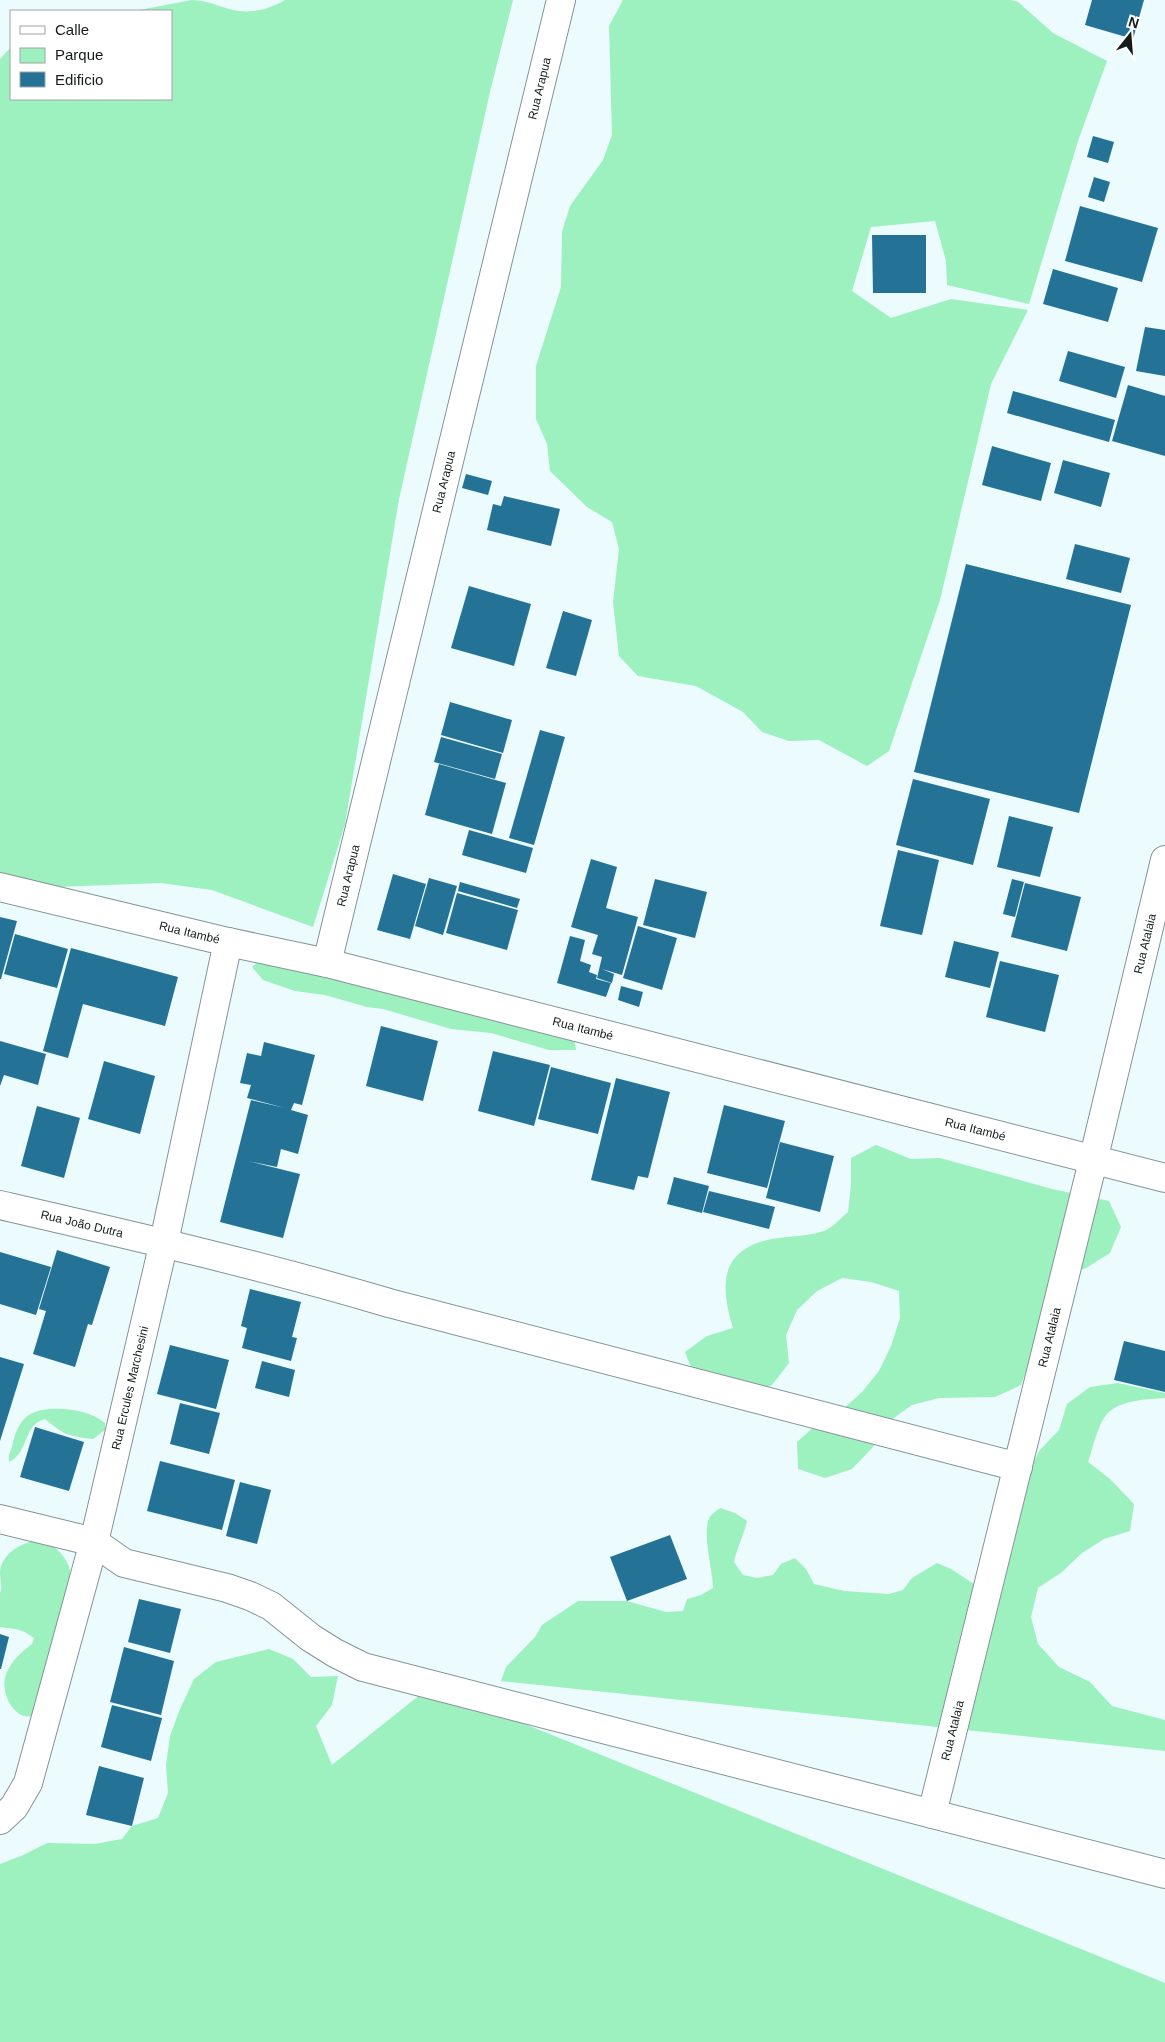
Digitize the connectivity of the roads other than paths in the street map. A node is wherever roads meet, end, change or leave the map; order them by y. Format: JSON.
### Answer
{"nodes":[{"id":1,"x":561,"y":0,"type":"edge"},
{"id":2,"x":1165,"y":860,"type":"edge"},
{"id":3,"x":0,"y":887,"type":"edge"},
{"id":4,"x":228,"y":942,"type":"junction"},
{"id":5,"x":327,"y":964,"type":"junction"},
{"id":6,"x":1093,"y":1161,"type":"junction"},
{"id":7,"x":1165,"y":1178,"type":"edge"},
{"id":8,"x":0,"y":1204,"type":"edge"},
{"id":9,"x":164,"y":1242,"type":"junction"},
{"id":10,"x":1018,"y":1467,"type":"junction"},
{"id":11,"x":0,"y":1519,"type":"edge"},
{"id":12,"x":94,"y":1542,"type":"junction"},
{"id":13,"x":932,"y":1814,"type":"junction"},
{"id":14,"x":0,"y":1820,"type":"edge"},
{"id":15,"x":1165,"y":1874,"type":"edge"}],
"edges":[{"from":1,"to":5,"type":"street","name":"Rua Arapua"},
{"from":2,"to":6,"type":"street","name":"Rua Atalaia"},
{"from":3,"to":4,"type":"street","name":"Rua Itambé"},
{"from":4,"to":5,"type":"street","name":"Rua Itambé"},
{"from":4,"to":9,"type":"street","name":"Rua Ercules Marchesini"},
{"from":5,"to":6,"type":"street","name":"Rua Itambé"},
{"from":6,"to":7,"type":"street","name":"Rua Itambé"},
{"from":6,"to":10,"type":"street","name":"Rua Atalaia"},
{"from":8,"to":9,"type":"street","name":"Rua João Dutra"},
{"from":9,"to":10,"type":"street","name":"Rua João Dutra"},
{"from":9,"to":12,"type":"street","name":"Rua Ercules Marchesini"},
{"from":10,"to":13,"type":"street","name":"Rua Atalaia"},
{"from":11,"to":12,"type":"street"},
{"from":12,"to":13,"type":"street"},
{"from":12,"to":14,"type":"street","name":"Rua Ercules Marchesini"},
{"from":13,"to":15,"type":"street"}]}
